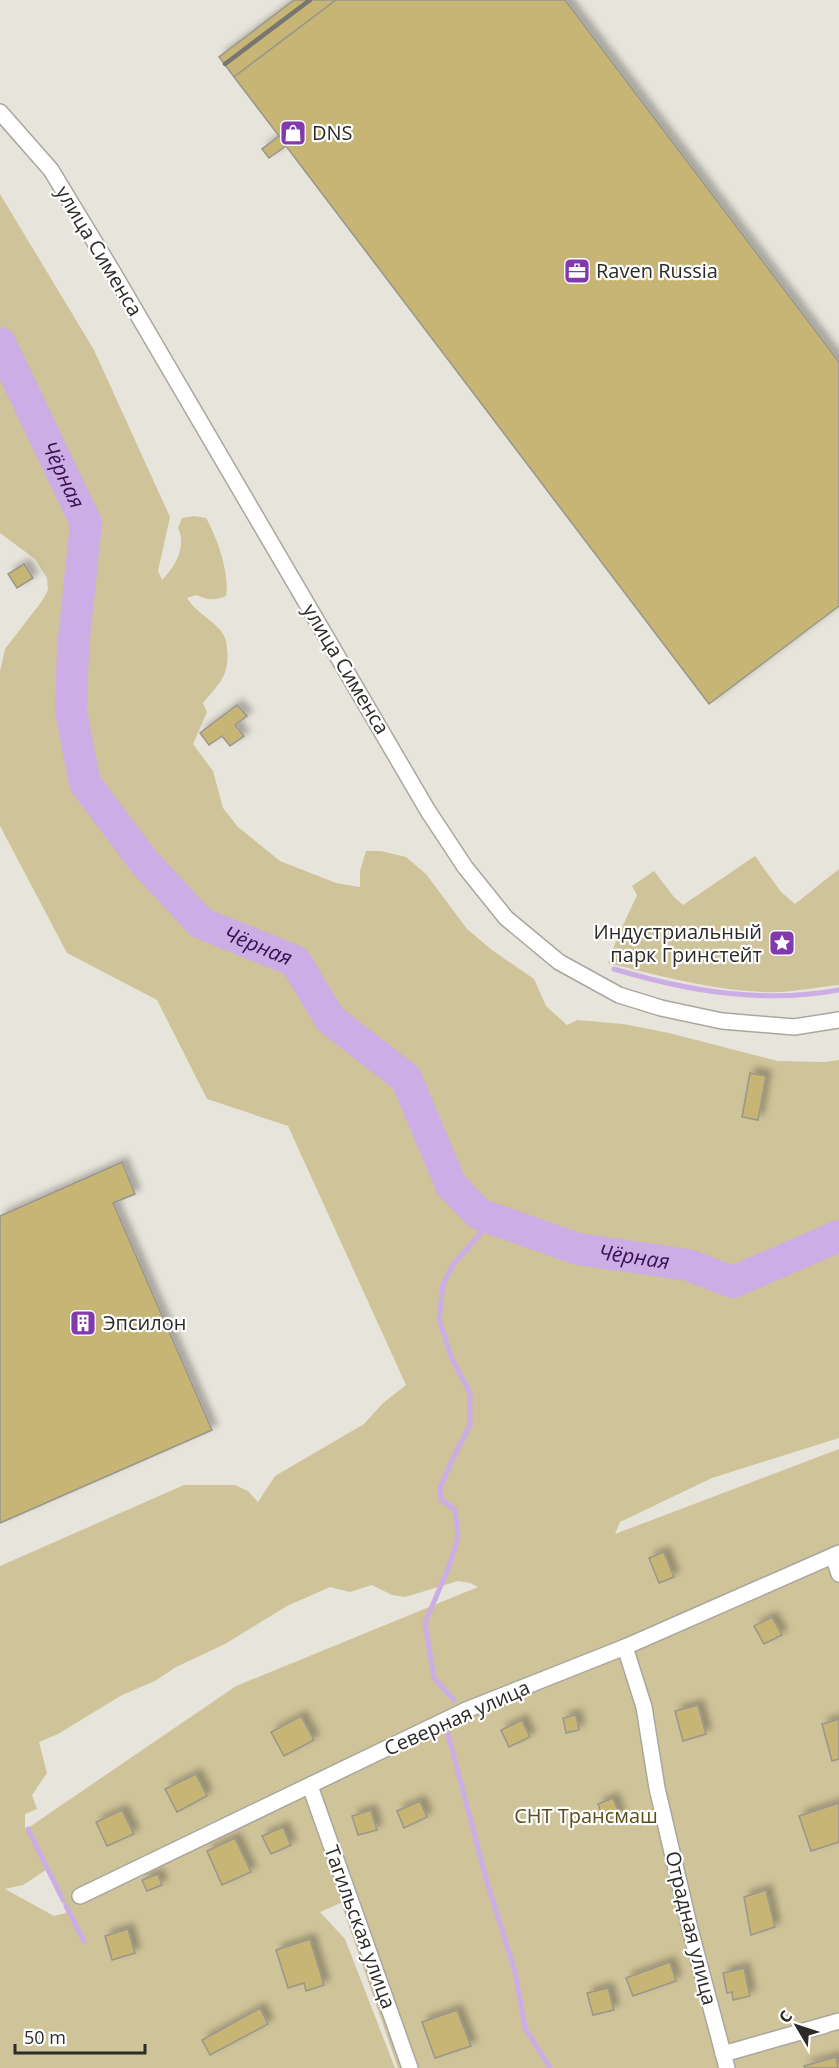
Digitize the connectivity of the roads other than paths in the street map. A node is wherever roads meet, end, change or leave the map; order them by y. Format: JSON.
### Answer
{"nodes":[{"id":1,"x":0,"y":112,"type":"edge"},
{"id":2,"x":839,"y":1020,"type":"edge"},
{"id":3,"x":836,"y":1554,"type":"edge"},
{"id":4,"x":839,"y":1574,"type":"edge"},
{"id":5,"x":625,"y":1647,"type":"junction"},
{"id":6,"x":310,"y":1786,"type":"junction"},
{"id":7,"x":80,"y":1896,"type":"dead end"},
{"id":8,"x":839,"y":2021,"type":"edge"},
{"id":9,"x":725,"y":2061,"type":"edge"},
{"id":10,"x":410,"y":2068,"type":"edge"}],
"edges":[{"from":1,"to":2,"type":"street","name":"улица Сименса"},
{"from":3,"to":4,"type":"street"},
{"from":3,"to":5,"type":"street","name":"Северная улица"},
{"from":5,"to":6,"type":"street","name":"Северная улица"},
{"from":5,"to":9,"type":"street","name":"Отрадная улица"},
{"from":6,"to":7,"type":"street","name":"Северная улица"},
{"from":6,"to":10,"type":"street","name":"Тагильская улица"},
{"from":8,"to":9,"type":"street"}]}
